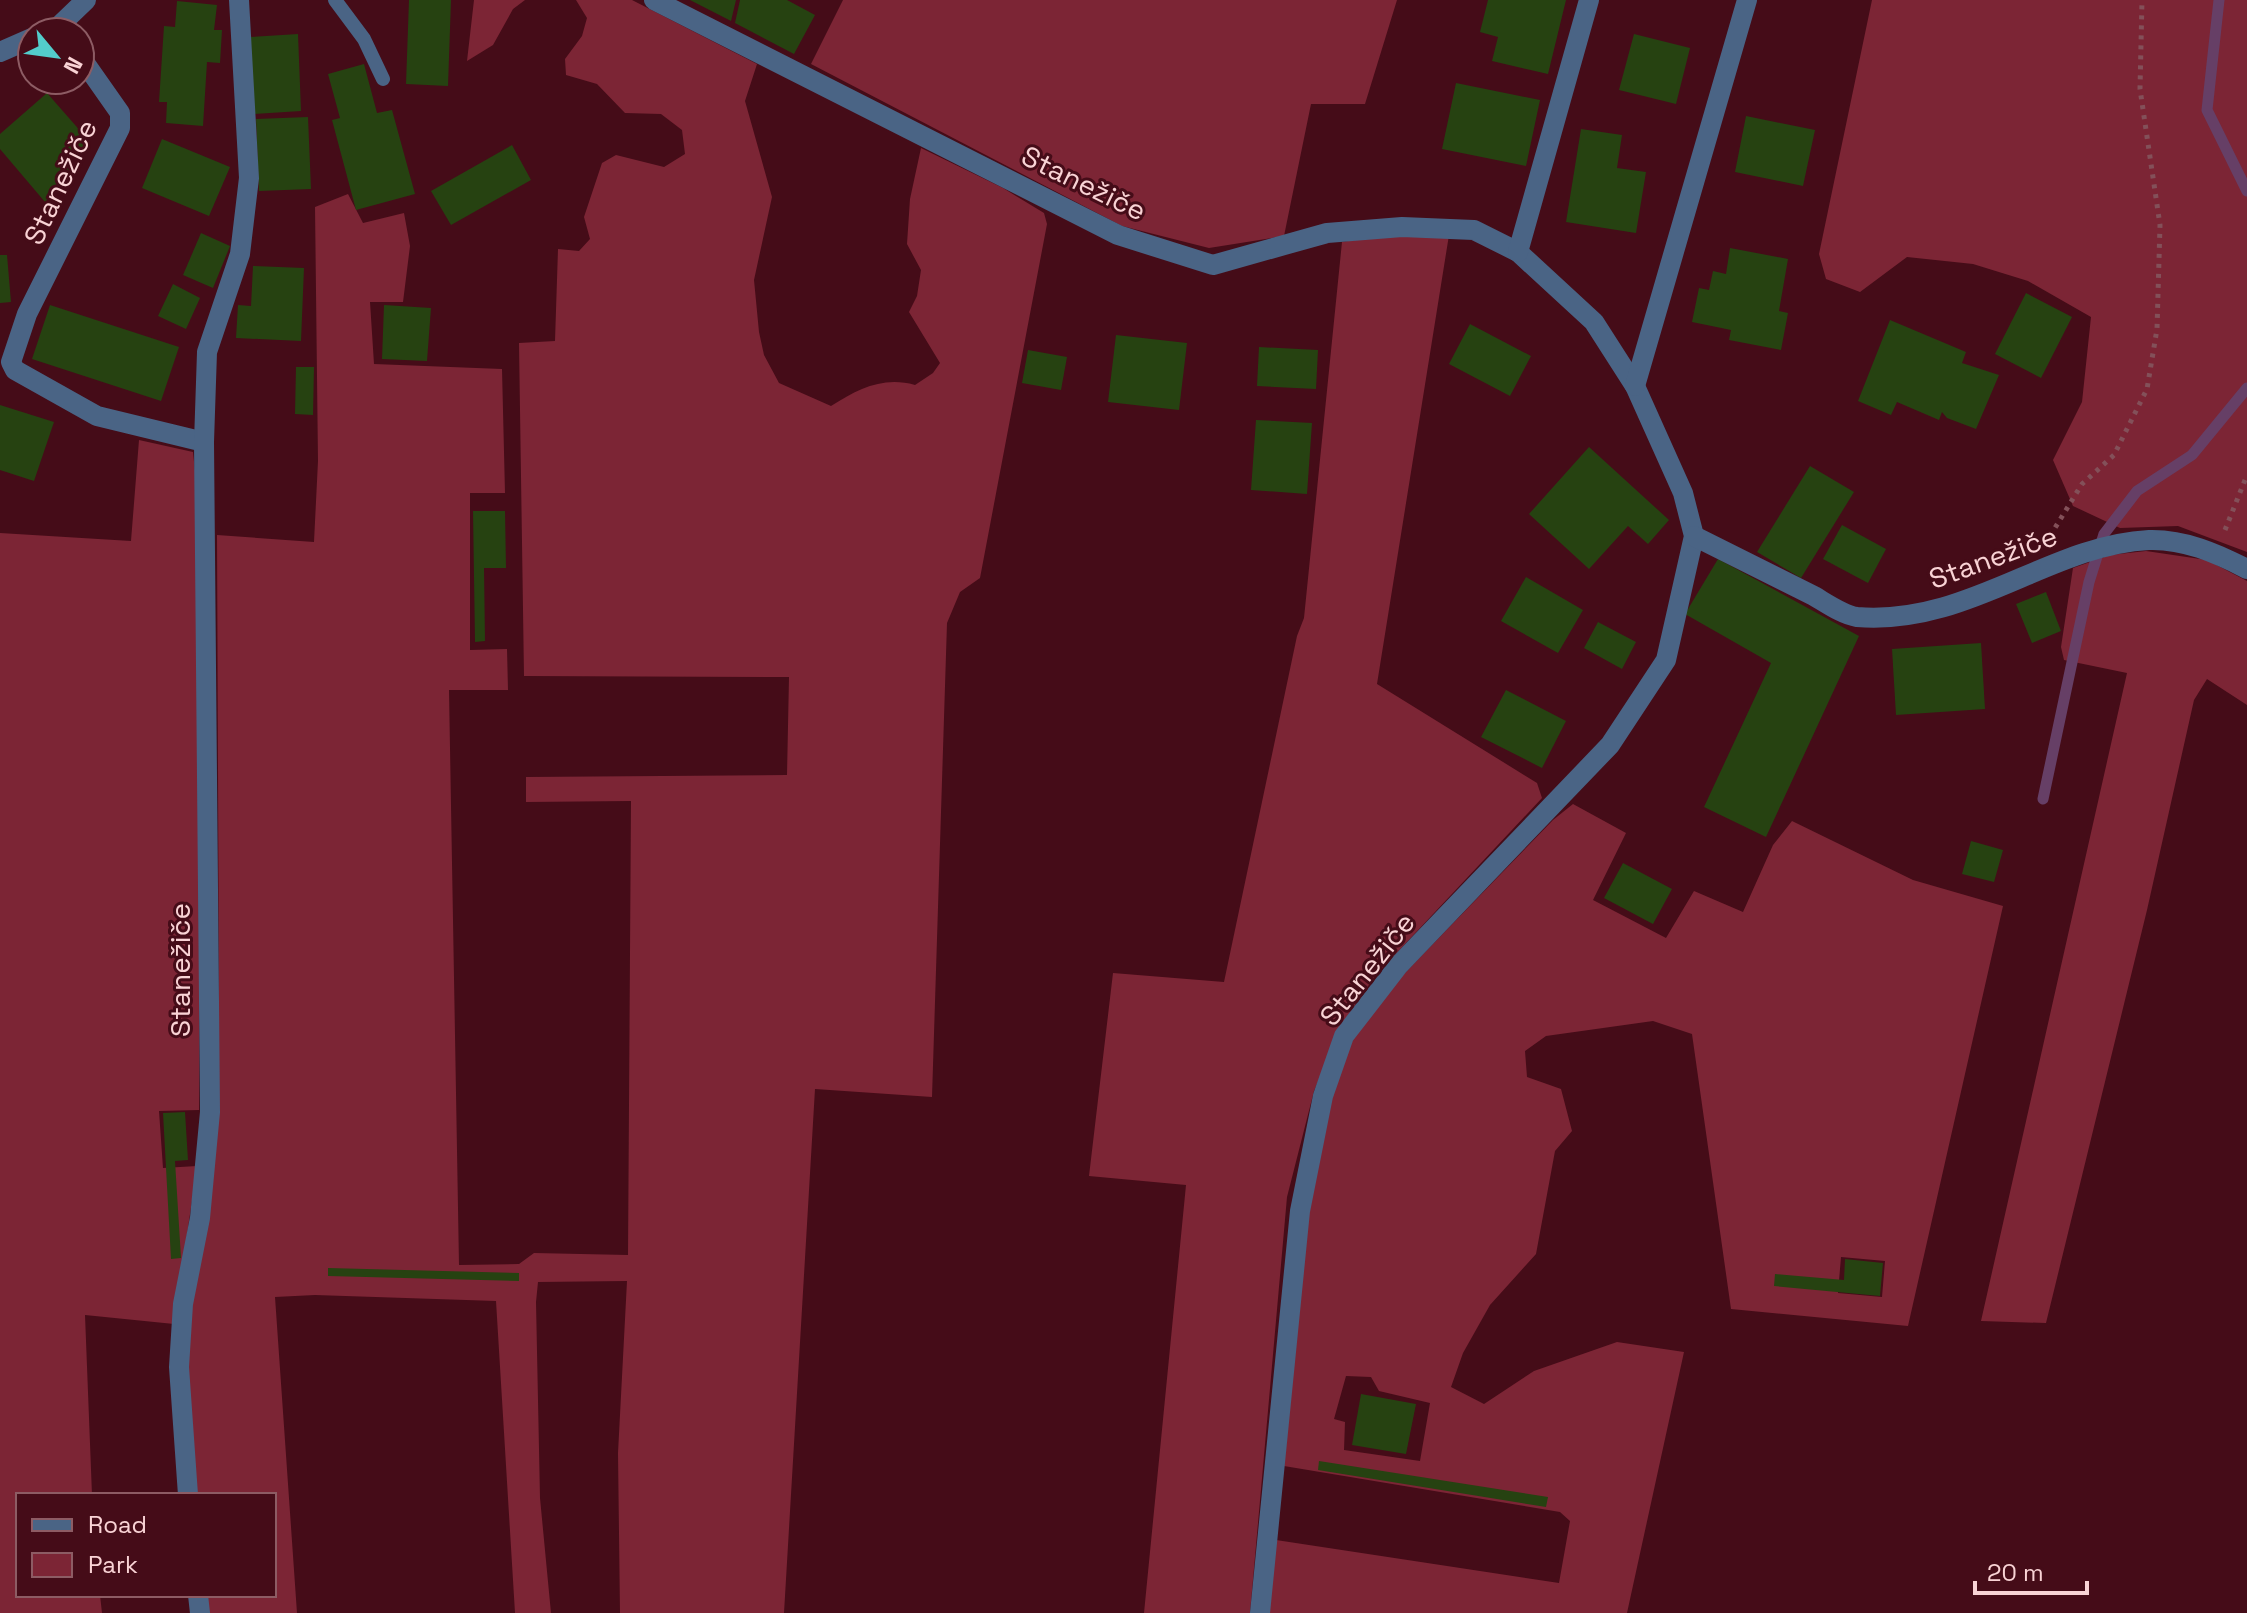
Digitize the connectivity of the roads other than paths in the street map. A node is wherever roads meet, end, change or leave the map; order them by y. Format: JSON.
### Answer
{"nodes":[{"id":1,"x":86,"y":0,"type":"edge"},
{"id":2,"x":239,"y":0,"type":"edge"},
{"id":3,"x":335,"y":0,"type":"edge"},
{"id":4,"x":654,"y":0,"type":"edge"},
{"id":5,"x":1589,"y":0,"type":"edge"},
{"id":6,"x":1747,"y":0,"type":"edge"},
{"id":7,"x":70,"y":16,"type":"edge"},
{"id":8,"x":96,"y":79,"type":"edge"},
{"id":9,"x":383,"y":79,"type":"dead end"},
{"id":10,"x":1518,"y":252,"type":"junction"},
{"id":11,"x":1635,"y":386,"type":"junction"},
{"id":12,"x":204,"y":442,"type":"junction"},
{"id":13,"x":1694,"y":536,"type":"junction"},
{"id":14,"x":2247,"y":569,"type":"edge"},
{"id":15,"x":188,"y":1493,"type":"edge"},
{"id":16,"x":1260,"y":1613,"type":"edge"}],
"edges":[{"from":1,"to":7,"type":"street"},
{"from":2,"to":12,"type":"street","name":"Stanežiče"},
{"from":3,"to":9,"type":"lane"},
{"from":4,"to":10,"type":"street","name":"Stanežiče"},
{"from":5,"to":10,"type":"street"},
{"from":6,"to":11,"type":"street"},
{"from":8,"to":12,"type":"street","name":"Stanežiče"},
{"from":10,"to":11,"type":"street","name":"Stanežiče"},
{"from":11,"to":13,"type":"street","name":"Stanežiče"},
{"from":12,"to":15,"type":"street","name":"Stanežiče"},
{"from":13,"to":14,"type":"street","name":"Stanežiče"},
{"from":13,"to":16,"type":"street","name":"Stanežiče"}]}
